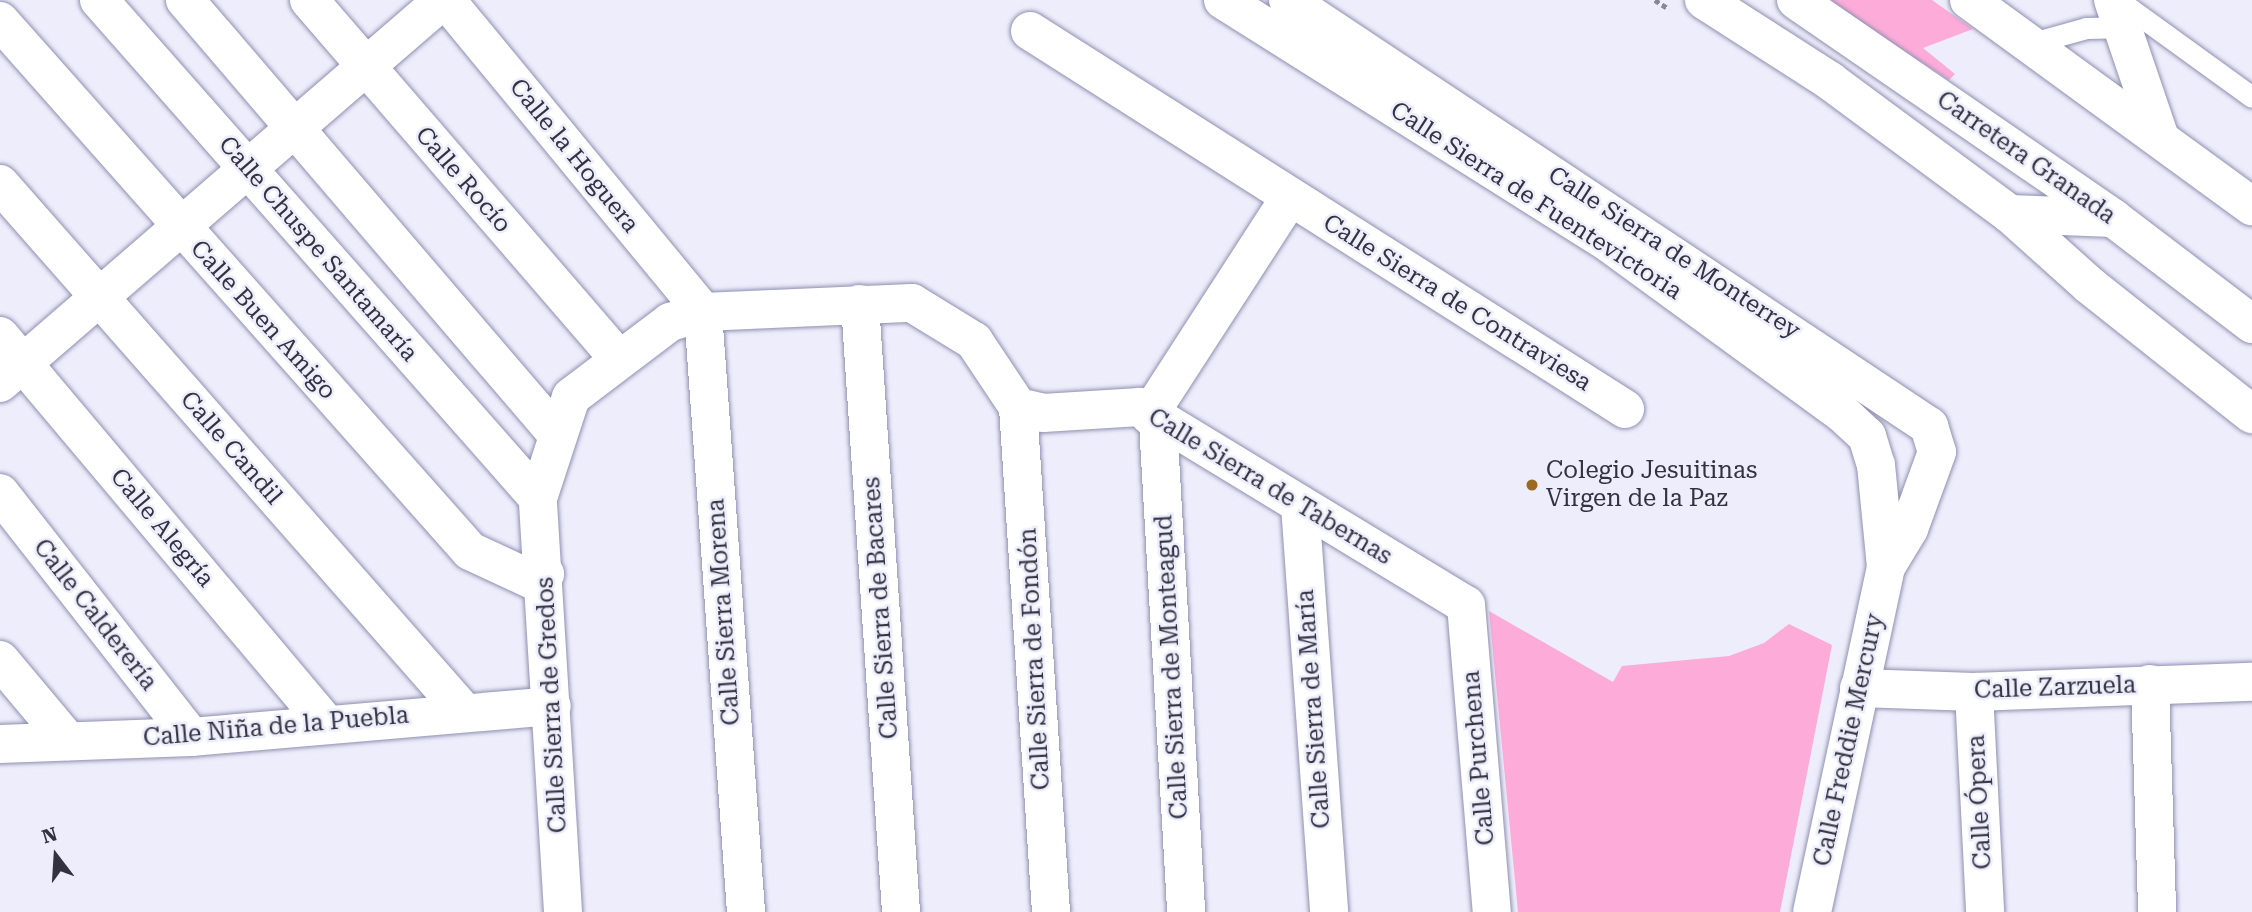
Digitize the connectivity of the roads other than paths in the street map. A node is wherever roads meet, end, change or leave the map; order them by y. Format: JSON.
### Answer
{"nodes":[{"id":1,"x":99,"y":0,"type":"edge"},
{"id":2,"x":186,"y":0,"type":"edge"},
{"id":3,"x":309,"y":0,"type":"edge"},
{"id":4,"x":445,"y":0,"type":"edge"},
{"id":5,"x":1223,"y":0,"type":"edge"},
{"id":6,"x":1288,"y":0,"type":"edge"},
{"id":7,"x":1704,"y":0,"type":"edge"},
{"id":8,"x":1796,"y":0,"type":"edge"},
{"id":9,"x":1969,"y":0,"type":"edge"},
{"id":10,"x":2125,"y":13,"type":"edge"},
{"id":11,"x":0,"y":21,"type":"edge"},
{"id":12,"x":1030,"y":32,"type":"dead end"},
{"id":13,"x":2029,"y":44,"type":"junction"},
{"id":14,"x":365,"y":67,"type":"junction"},
{"id":15,"x":2252,"y":97,"type":"edge"},
{"id":16,"x":293,"y":129,"type":"junction"},
{"id":17,"x":2160,"y":138,"type":"junction"},
{"id":18,"x":247,"y":169,"type":"junction"},
{"id":19,"x":0,"y":184,"type":"edge"},
{"id":20,"x":1290,"y":197,"type":"junction"},
{"id":21,"x":2252,"y":205,"type":"edge"},
{"id":22,"x":2010,"y":214,"type":"junction"},
{"id":23,"x":2113,"y":218,"type":"junction"},
{"id":24,"x":180,"y":227,"type":"junction"},
{"id":25,"x":99,"y":298,"type":"junction"},
{"id":26,"x":860,"y":304,"type":"junction"},
{"id":27,"x":702,"y":312,"type":"junction"},
{"id":28,"x":2252,"y":324,"type":"edge"},
{"id":29,"x":619,"y":359,"type":"junction"},
{"id":30,"x":8,"y":361,"type":"edge"},
{"id":31,"x":1018,"y":407,"type":"junction"},
{"id":32,"x":1625,"y":409,"type":"dead end"},
{"id":33,"x":2252,"y":414,"type":"edge"},
{"id":34,"x":1153,"y":419,"type":"junction"},
{"id":35,"x":555,"y":432,"type":"junction"},
{"id":36,"x":0,"y":493,"type":"edge"},
{"id":37,"x":538,"y":498,"type":"junction"},
{"id":38,"x":1300,"y":505,"type":"junction"},
{"id":39,"x":1886,"y":567,"type":"junction"},
{"id":40,"x":545,"y":574,"type":"junction"},
{"id":41,"x":1466,"y":605,"type":"joint"},
{"id":42,"x":0,"y":660,"type":"edge"},
{"id":43,"x":2252,"y":682,"type":"edge"},
{"id":44,"x":2150,"y":684,"type":"junction"},
{"id":45,"x":1859,"y":688,"type":"junction"},
{"id":46,"x":1975,"y":691,"type":"junction"},
{"id":47,"x":552,"y":706,"type":"junction"},
{"id":48,"x":464,"y":712,"type":"junction"},
{"id":49,"x":324,"y":721,"type":"junction"},
{"id":50,"x":191,"y":737,"type":"junction"},
{"id":51,"x":68,"y":741,"type":"junction"},
{"id":52,"x":0,"y":744,"type":"edge"},
{"id":53,"x":564,"y":912,"type":"edge"},
{"id":54,"x":746,"y":912,"type":"edge"},
{"id":55,"x":901,"y":912,"type":"edge"},
{"id":56,"x":1051,"y":912,"type":"edge"},
{"id":57,"x":1186,"y":912,"type":"edge"},
{"id":58,"x":1329,"y":912,"type":"edge"},
{"id":59,"x":1492,"y":912,"type":"edge"},
{"id":60,"x":1812,"y":912,"type":"edge"},
{"id":61,"x":1985,"y":912,"type":"edge"},
{"id":62,"x":2157,"y":912,"type":"edge"}],
"edges":[{"from":1,"to":18,"type":"street","name":"Calle Chuspe Santamaría"},
{"from":2,"to":16,"type":"street"},
{"from":3,"to":14,"type":"street","name":"Calle Rocío"},
{"from":4,"to":14,"type":"street"},
{"from":4,"to":27,"type":"street","name":"Calle la Hoguera"},
{"from":5,"to":39,"type":"street","name":"Calle Sierra de Fuentevictoria"},
{"from":6,"to":39,"type":"street","name":"Calle Sierra de Monterrey"},
{"from":7,"to":22,"type":"street"},
{"from":8,"to":23,"type":"street","name":"Carretera Granada"},
{"from":9,"to":13,"type":"street"},
{"from":10,"to":13,"type":"lane"},
{"from":10,"to":15,"type":"lane"},
{"from":10,"to":17,"type":"street"},
{"from":11,"to":24,"type":"street","name":"Calle Buen Amigo"},
{"from":12,"to":20,"type":"street","name":"Calle Sierra de Contraviesa"},
{"from":13,"to":17,"type":"street"},
{"from":14,"to":16,"type":"street"},
{"from":14,"to":29,"type":"street","name":"Calle Rocío"},
{"from":16,"to":18,"type":"street"},
{"from":16,"to":35,"type":"street"},
{"from":17,"to":21,"type":"street"},
{"from":18,"to":24,"type":"street"},
{"from":18,"to":37,"type":"street","name":"Calle Chuspe Santamaría"},
{"from":19,"to":25,"type":"street","name":"Calle Candil"},
{"from":20,"to":32,"type":"street","name":"Calle Sierra de Contraviesa"},
{"from":20,"to":34,"type":"street"},
{"from":22,"to":23,"type":"street"},
{"from":22,"to":33,"type":"street"},
{"from":23,"to":28,"type":"street","name":"Carretera Granada"},
{"from":24,"to":25,"type":"street"},
{"from":24,"to":40,"type":"street","name":"Calle Buen Amigo"},
{"from":25,"to":30,"type":"street"},
{"from":25,"to":48,"type":"street","name":"Calle Candil"},
{"from":26,"to":27,"type":"street"},
{"from":26,"to":31,"type":"street"},
{"from":26,"to":55,"type":"street","name":"Calle Sierra de Bacares"},
{"from":27,"to":29,"type":"street"},
{"from":27,"to":54,"type":"street","name":"Calle Sierra Morena"},
{"from":29,"to":35,"type":"street"},
{"from":30,"to":49,"type":"street","name":"Calle Alegría"},
{"from":31,"to":34,"type":"street","name":"Calle Sierra de Tabernas"},
{"from":31,"to":56,"type":"street","name":"Calle Sierra de Fondón"},
{"from":34,"to":38,"type":"street","name":"Calle Sierra de Tabernas"},
{"from":34,"to":57,"type":"street","name":"Calle Sierra de Monteagud"},
{"from":35,"to":37,"type":"street"},
{"from":36,"to":50,"type":"street","name":"Calle Calderería"},
{"from":37,"to":40,"type":"street","name":"Calle Sierra de Gredos"},
{"from":38,"to":41,"type":"street","name":"Calle Sierra de Tabernas"},
{"from":38,"to":58,"type":"street","name":"Calle Sierra de María"},
{"from":39,"to":45,"type":"street","name":"Calle Freddie Mercury"},
{"from":40,"to":47,"type":"street","name":"Calle Sierra de Gredos"},
{"from":41,"to":59,"type":"street","name":"Calle Purchena"},
{"from":42,"to":51,"type":"street"},
{"from":43,"to":44,"type":"street","name":"Calle Zarzuela"},
{"from":44,"to":46,"type":"street","name":"Calle Zarzuela"},
{"from":44,"to":62,"type":"street"},
{"from":45,"to":46,"type":"street","name":"Calle Zarzuela"},
{"from":45,"to":60,"type":"street","name":"Calle Freddie Mercury"},
{"from":46,"to":61,"type":"street","name":"Calle Ópera"},
{"from":47,"to":48,"type":"street","name":"Calle Niña de la Puebla"},
{"from":47,"to":53,"type":"street","name":"Calle Sierra de Gredos"},
{"from":48,"to":49,"type":"street","name":"Calle Niña de la Puebla"},
{"from":49,"to":50,"type":"street","name":"Calle Niña de la Puebla"},
{"from":50,"to":51,"type":"street","name":"Calle Niña de la Puebla"},
{"from":51,"to":52,"type":"street","name":"Calle Niña de la Puebla"}]}
